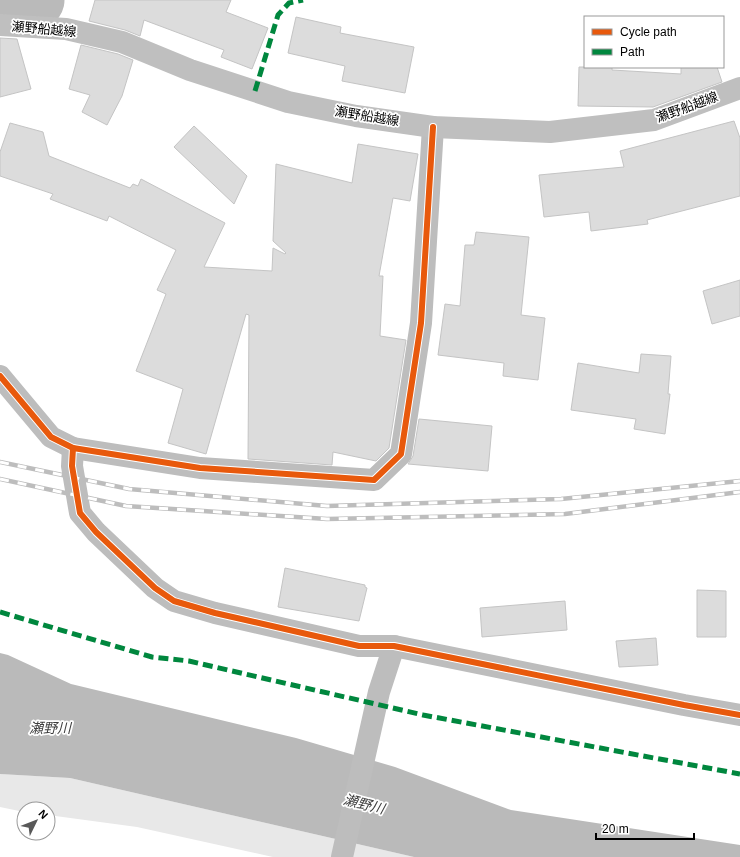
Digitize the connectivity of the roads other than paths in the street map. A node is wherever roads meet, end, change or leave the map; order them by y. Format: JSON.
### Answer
{"nodes":[{"id":1,"x":0,"y":25,"type":"edge"},
{"id":2,"x":740,"y":88,"type":"edge"},
{"id":3,"x":433,"y":127,"type":"junction"},
{"id":4,"x":0,"y":376,"type":"edge"},
{"id":5,"x":72,"y":448,"type":"junction"},
{"id":6,"x":394,"y":646,"type":"junction"},
{"id":7,"x":740,"y":715,"type":"edge"},
{"id":8,"x":342,"y":857,"type":"edge"}],
"edges":[{"from":1,"to":3,"type":"main road","name":"瀬野船越線"},
{"from":2,"to":3,"type":"main road","name":"瀬野船越線"},
{"from":3,"to":5,"type":"street"},
{"from":4,"to":5,"type":"street"},
{"from":5,"to":6,"type":"street"},
{"from":6,"to":7,"type":"street"},
{"from":6,"to":8,"type":"street"}]}
